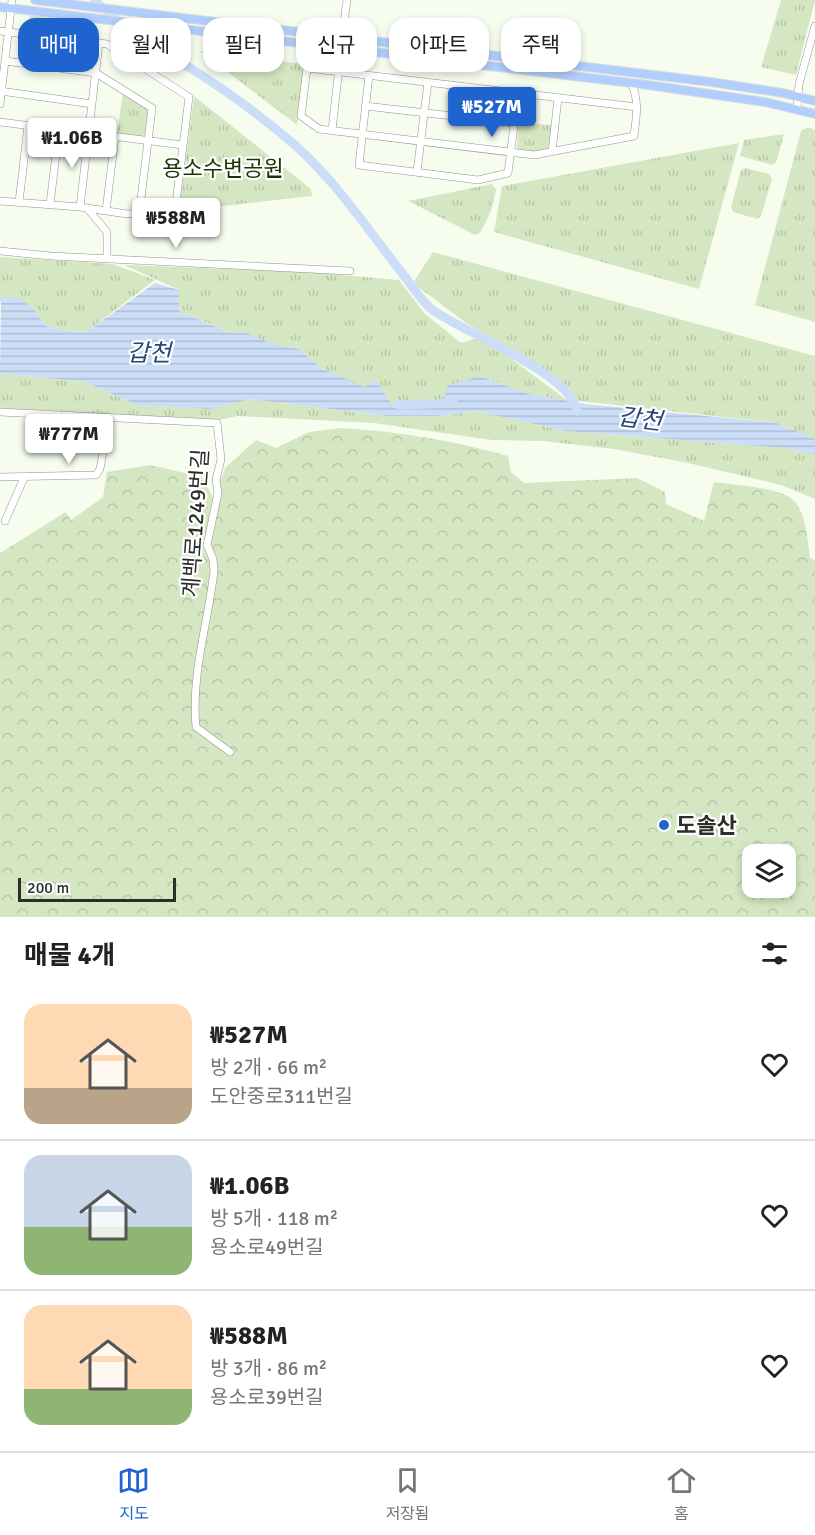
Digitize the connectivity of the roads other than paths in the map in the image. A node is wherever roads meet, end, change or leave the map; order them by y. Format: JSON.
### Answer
{"nodes":[{"id":1,"x":35,"y":0,"type":"edge"},
{"id":2,"x":347,"y":0,"type":"edge"},
{"id":3,"x":11,"y":4,"type":"edge"},
{"id":4,"x":0,"y":7,"type":"edge"},
{"id":5,"x":345,"y":18,"type":"edge"},
{"id":6,"x":815,"y":26,"type":"edge"},
{"id":7,"x":0,"y":31,"type":"edge"},
{"id":8,"x":8,"y":32,"type":"junction"},
{"id":9,"x":296,"y":32,"type":"edge"},
{"id":10,"x":18,"y":33,"type":"edge"},
{"id":11,"x":377,"y":42,"type":"edge"},
{"id":12,"x":99,"y":43,"type":"edge"},
{"id":13,"x":296,"y":45,"type":"edge"},
{"id":14,"x":377,"y":54,"type":"edge"},
{"id":15,"x":5,"y":61,"type":"junction"},
{"id":16,"x":18,"y":63,"type":"edge"},
{"id":17,"x":96,"y":72,"type":"joint"},
{"id":18,"x":306,"y":72,"type":"edge"},
{"id":19,"x":339,"y":72,"type":"joint"},
{"id":20,"x":369,"y":75,"type":"junction"},
{"id":21,"x":428,"y":82,"type":"junction"},
{"id":22,"x":631,"y":83,"type":"junction"},
{"id":23,"x":648,"y":86,"type":"junction"},
{"id":24,"x":1,"y":91,"type":"edge"},
{"id":25,"x":518,"y":93,"type":"junction"},
{"id":26,"x":797,"y":96,"type":"junction"},
{"id":27,"x":558,"y":98,"type":"junction"},
{"id":28,"x":815,"y":101,"type":"edge"},
{"id":29,"x":0,"y":104,"type":"edge"},
{"id":30,"x":92,"y":104,"type":"junction"},
{"id":31,"x":637,"y":104,"type":"junction"},
{"id":32,"x":365,"y":106,"type":"junction"},
{"id":33,"x":797,"y":109,"type":"junction"},
{"id":34,"x":424,"y":112,"type":"junction"},
{"id":35,"x":815,"y":114,"type":"edge"},
{"id":36,"x":0,"y":122,"type":"edge"},
{"id":37,"x":514,"y":123,"type":"junction"},
{"id":38,"x":28,"y":126,"type":"junction"},
{"id":39,"x":58,"y":130,"type":"junction"},
{"id":40,"x":332,"y":130,"type":"junction"},
{"id":41,"x":89,"y":133,"type":"junction"},
{"id":42,"x":362,"y":134,"type":"junction"},
{"id":43,"x":115,"y":136,"type":"junction"},
{"id":44,"x":148,"y":141,"type":"junction"},
{"id":45,"x":421,"y":142,"type":"junction"},
{"id":46,"x":183,"y":145,"type":"junction"},
{"id":47,"x":552,"y":152,"type":"junction"},
{"id":48,"x":511,"y":153,"type":"junction"},
{"id":49,"x":417,"y":172,"type":"junction"},
{"id":50,"x":0,"y":201,"type":"edge"},
{"id":51,"x":19,"y":202,"type":"junction"},
{"id":52,"x":50,"y":204,"type":"junction"},
{"id":53,"x":83,"y":207,"type":"junction"},
{"id":54,"x":106,"y":211,"type":"junction"},
{"id":55,"x":139,"y":215,"type":"junction"},
{"id":56,"x":0,"y":251,"type":"edge"},
{"id":57,"x":107,"y":258,"type":"junction"},
{"id":58,"x":350,"y":271,"type":"dead end"},
{"id":59,"x":0,"y":412,"type":"edge"},
{"id":60,"x":109,"y":418,"type":"junction"},
{"id":61,"x":0,"y":477,"type":"edge"},
{"id":62,"x":24,"y":478,"type":"junction"},
{"id":63,"x":4,"y":517,"type":"edge"},
{"id":64,"x":230,"y":752,"type":"dead end"}],
"edges":[{"from":1,"to":9,"type":"main road"},
{"from":2,"to":5,"type":"street"},
{"from":3,"to":4,"type":"main road"},
{"from":3,"to":8,"type":"street"},
{"from":3,"to":13,"type":"main road"},
{"from":6,"to":26,"type":"street"},
{"from":7,"to":8,"type":"street"},
{"from":8,"to":10,"type":"street"},
{"from":8,"to":15,"type":"street"},
{"from":11,"to":26,"type":"main road"},
{"from":12,"to":46,"type":"street"},
{"from":14,"to":22,"type":"main road"},
{"from":15,"to":16,"type":"street"},
{"from":15,"to":24,"type":"street"},
{"from":17,"to":30,"type":"street"},
{"from":17,"to":44,"type":"street"},
{"from":18,"to":40,"type":"street"},
{"from":19,"to":20,"type":"street"},
{"from":19,"to":40,"type":"street"},
{"from":20,"to":21,"type":"street"},
{"from":20,"to":32,"type":"street"},
{"from":21,"to":25,"type":"street"},
{"from":21,"to":34,"type":"street"},
{"from":22,"to":23,"type":"main road"},
{"from":22,"to":31,"type":"street"},
{"from":23,"to":31,"type":"street"},
{"from":23,"to":33,"type":"main road"},
{"from":24,"to":29,"type":"street"},
{"from":24,"to":30,"type":"street"},
{"from":25,"to":27,"type":"street"},
{"from":25,"to":37,"type":"street"},
{"from":26,"to":28,"type":"main road"},
{"from":26,"to":33,"type":"street"},
{"from":27,"to":31,"type":"street"},
{"from":27,"to":47,"type":"street"},
{"from":30,"to":41,"type":"street"},
{"from":31,"to":47,"type":"street"},
{"from":32,"to":34,"type":"street"},
{"from":32,"to":42,"type":"street"},
{"from":33,"to":35,"type":"main road"},
{"from":34,"to":37,"type":"street"},
{"from":34,"to":45,"type":"street"},
{"from":36,"to":38,"type":"street"},
{"from":37,"to":48,"type":"street"},
{"from":38,"to":39,"type":"street"},
{"from":38,"to":51,"type":"street"},
{"from":39,"to":41,"type":"street"},
{"from":39,"to":52,"type":"street"},
{"from":40,"to":42,"type":"street"},
{"from":41,"to":43,"type":"street"},
{"from":41,"to":53,"type":"street"},
{"from":42,"to":45,"type":"street"},
{"from":42,"to":49,"type":"street"},
{"from":43,"to":44,"type":"street"},
{"from":43,"to":54,"type":"street"},
{"from":44,"to":46,"type":"street"},
{"from":44,"to":55,"type":"street"},
{"from":45,"to":48,"type":"street"},
{"from":45,"to":49,"type":"street"},
{"from":46,"to":55,"type":"street"},
{"from":47,"to":48,"type":"street"},
{"from":48,"to":49,"type":"street"},
{"from":50,"to":51,"type":"street"},
{"from":51,"to":52,"type":"street"},
{"from":52,"to":53,"type":"street"},
{"from":53,"to":54,"type":"street"},
{"from":53,"to":57,"type":"street"},
{"from":54,"to":55,"type":"street"},
{"from":56,"to":57,"type":"street"},
{"from":57,"to":58,"type":"street"},
{"from":59,"to":60,"type":"street","name":"계백로1249번길"},
{"from":60,"to":62,"type":"street"},
{"from":60,"to":64,"type":"street","name":"계백로1249번길"},
{"from":61,"to":62,"type":"street"},
{"from":62,"to":63,"type":"street"}]}
